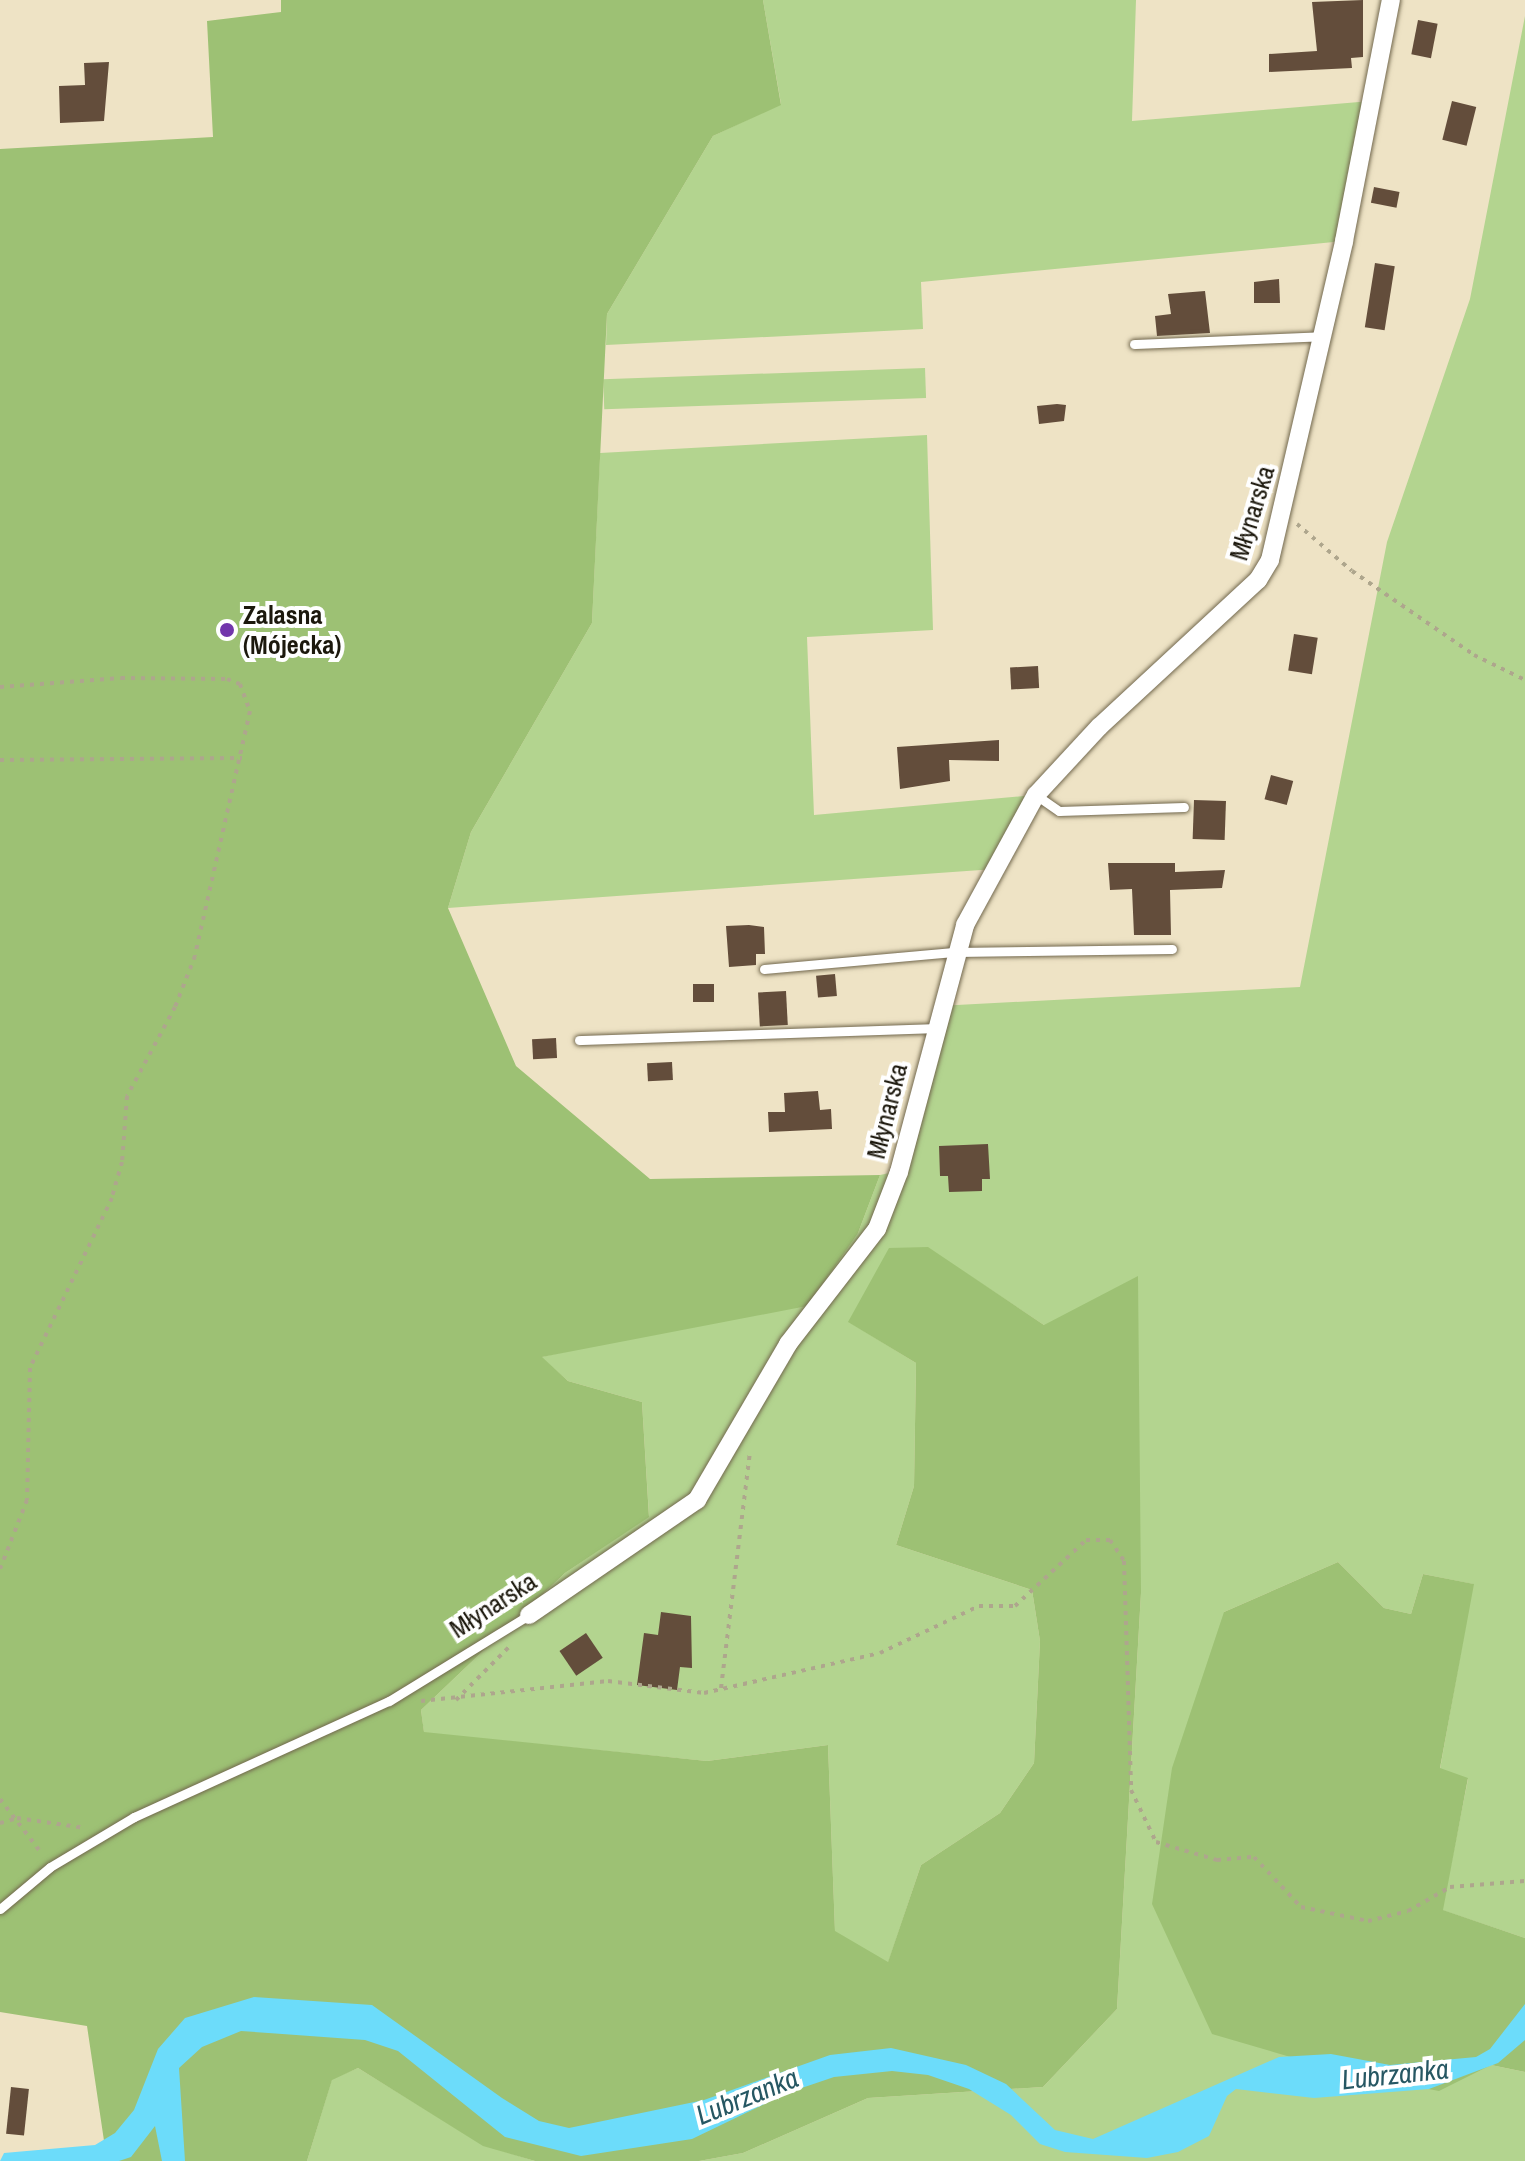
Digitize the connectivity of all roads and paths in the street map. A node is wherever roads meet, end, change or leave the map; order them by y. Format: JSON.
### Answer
{"nodes":[{"id":1,"x":1391,"y":0,"type":"edge"},
{"id":2,"x":1323,"y":336,"type":"junction"},
{"id":3,"x":1134,"y":344,"type":"dead end"},
{"id":4,"x":1284,"y":513,"type":"junction"},
{"id":5,"x":1525,"y":680,"type":"edge"},
{"id":6,"x":0,"y":687,"type":"edge"},
{"id":7,"x":242,"y":758,"type":"junction"},
{"id":8,"x":0,"y":760,"type":"edge"},
{"id":9,"x":1036,"y":795,"type":"junction"},
{"id":10,"x":1184,"y":807,"type":"dead end"},
{"id":11,"x":1172,"y":949,"type":"dead end"},
{"id":12,"x":956,"y":952,"type":"junction"},
{"id":13,"x":764,"y":969,"type":"dead end"},
{"id":14,"x":934,"y":1028,"type":"junction"},
{"id":15,"x":579,"y":1040,"type":"dead end"},
{"id":16,"x":756,"y":1405,"type":"junction"},
{"id":17,"x":0,"y":1569,"type":"edge"},
{"id":18,"x":529,"y":1615,"type":"joint"},
{"id":19,"x":512,"y":1644,"type":"dead end"},
{"id":20,"x":721,"y":1688,"type":"junction"},
{"id":21,"x":456,"y":1700,"type":"junction"},
{"id":22,"x":389,"y":1701,"type":"junction"},
{"id":23,"x":0,"y":1799,"type":"edge"},
{"id":24,"x":17,"y":1818,"type":"junction"},
{"id":25,"x":0,"y":1823,"type":"edge"},
{"id":26,"x":107,"y":1833,"type":"junction"},
{"id":27,"x":50,"y":1867,"type":"junction"},
{"id":28,"x":1525,"y":1881,"type":"edge"},
{"id":29,"x":0,"y":1909,"type":"edge"}],
"edges":[{"from":1,"to":2,"type":"street","name":"Młynarska"},
{"from":2,"to":3,"type":"lane"},
{"from":2,"to":4,"type":"street","name":"Młynarska"},
{"from":4,"to":5,"type":"path"},
{"from":4,"to":9,"type":"street","name":"Młynarska"},
{"from":6,"to":7,"type":"path"},
{"from":7,"to":8,"type":"path"},
{"from":7,"to":17,"type":"path"},
{"from":9,"to":10,"type":"lane"},
{"from":9,"to":12,"type":"street","name":"Młynarska"},
{"from":11,"to":12,"type":"lane"},
{"from":12,"to":13,"type":"lane"},
{"from":12,"to":14,"type":"street","name":"Młynarska"},
{"from":14,"to":15,"type":"lane"},
{"from":14,"to":16,"type":"street","name":"Młynarska"},
{"from":16,"to":18,"type":"street","name":"Młynarska"},
{"from":16,"to":20,"type":"path"},
{"from":18,"to":22,"type":"lane","name":"Młynarska"},
{"from":19,"to":21,"type":"path"},
{"from":20,"to":21,"type":"path"},
{"from":20,"to":28,"type":"path"},
{"from":21,"to":22,"type":"path"},
{"from":22,"to":26,"type":"lane","name":"Młynarska"},
{"from":23,"to":24,"type":"path"},
{"from":24,"to":25,"type":"path"},
{"from":24,"to":26,"type":"path"},
{"from":24,"to":27,"type":"path"},
{"from":26,"to":27,"type":"lane","name":"Młynarska"},
{"from":27,"to":29,"type":"lane","name":"Młynarska"}]}
